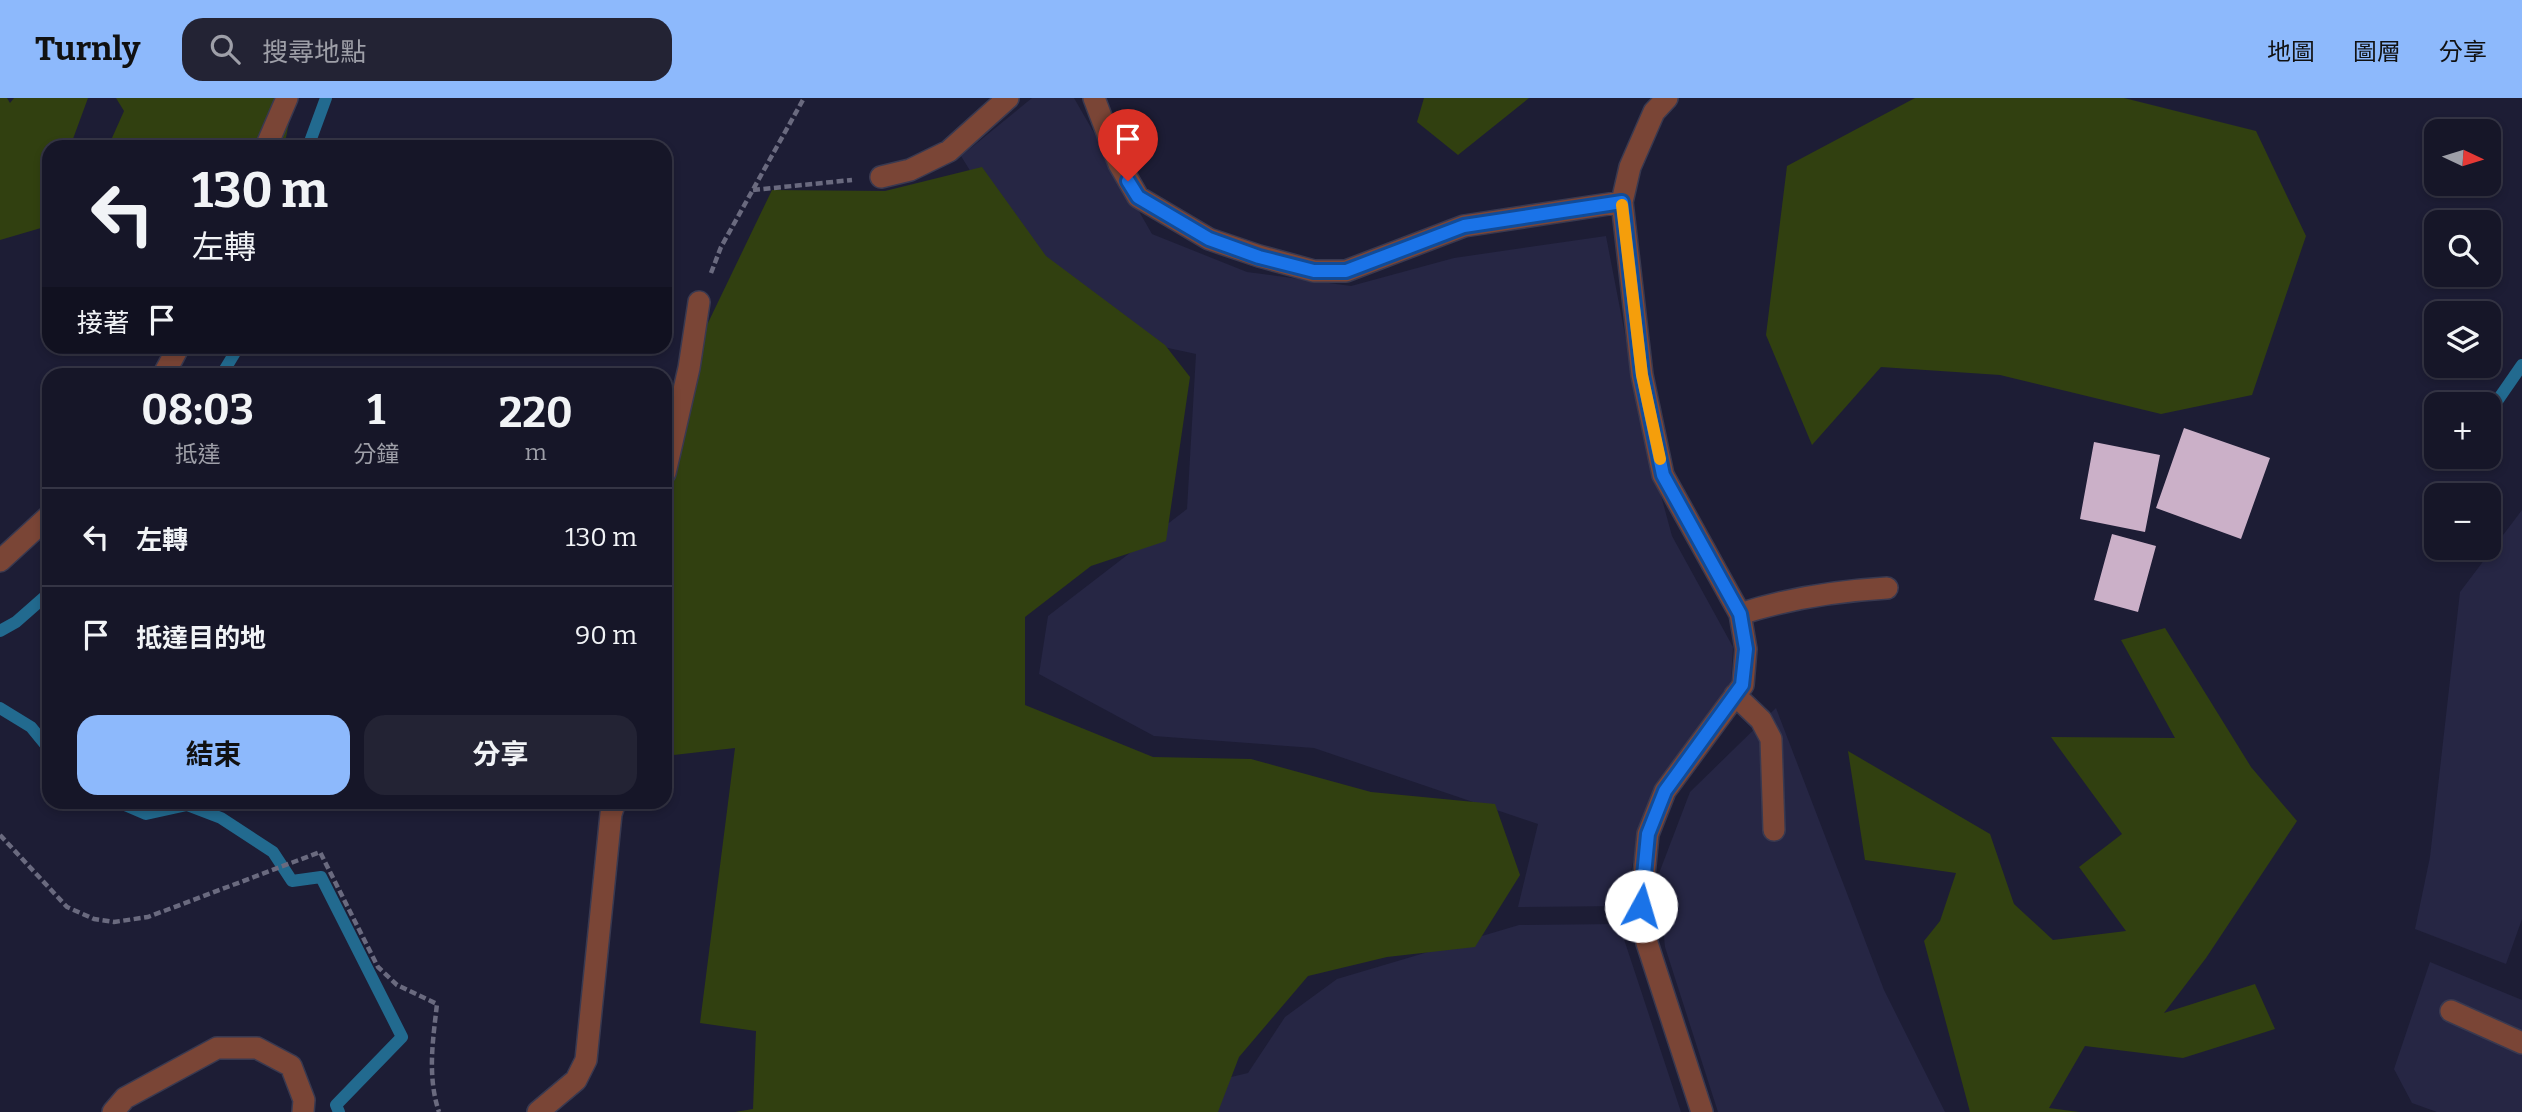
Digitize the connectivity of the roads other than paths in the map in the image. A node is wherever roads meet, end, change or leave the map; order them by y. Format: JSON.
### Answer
{"nodes":[{"id":1,"x":288,"y":98,"type":"edge"},
{"id":2,"x":1008,"y":98,"type":"edge"},
{"id":3,"x":1094,"y":98,"type":"edge"},
{"id":4,"x":1667,"y":98,"type":"edge"},
{"id":5,"x":269,"y":140,"type":"edge"},
{"id":6,"x":881,"y":177,"type":"road end"},
{"id":7,"x":1622,"y":202,"type":"junction"},
{"id":8,"x":699,"y":302,"type":"road end"},
{"id":9,"x":672,"y":442,"type":"edge"},
{"id":10,"x":42,"y":522,"type":"edge"},
{"id":11,"x":0,"y":561,"type":"edge"},
{"id":12,"x":1887,"y":588,"type":"dead end"},
{"id":13,"x":1740,"y":614,"type":"junction"},
{"id":14,"x":1735,"y":695,"type":"junction"},
{"id":15,"x":613,"y":809,"type":"edge"},
{"id":16,"x":1774,"y":830,"type":"dead end"},
{"id":17,"x":2451,"y":1011,"type":"dead end"},
{"id":18,"x":2522,"y":1043,"type":"edge"},
{"id":19,"x":113,"y":1112,"type":"edge"},
{"id":20,"x":303,"y":1112,"type":"edge"},
{"id":21,"x":538,"y":1112,"type":"edge"},
{"id":22,"x":1702,"y":1112,"type":"edge"}],
"edges":[{"from":1,"to":5,"type":"street"},
{"from":2,"to":6,"type":"street"},
{"from":3,"to":7,"type":"street"},
{"from":4,"to":7,"type":"street"},
{"from":7,"to":13,"type":"street"},
{"from":8,"to":9,"type":"street"},
{"from":10,"to":11,"type":"street"},
{"from":12,"to":13,"type":"street"},
{"from":13,"to":14,"type":"street"},
{"from":14,"to":16,"type":"street"},
{"from":14,"to":22,"type":"street"},
{"from":15,"to":21,"type":"street"},
{"from":17,"to":18,"type":"street"},
{"from":19,"to":20,"type":"street"}]}
